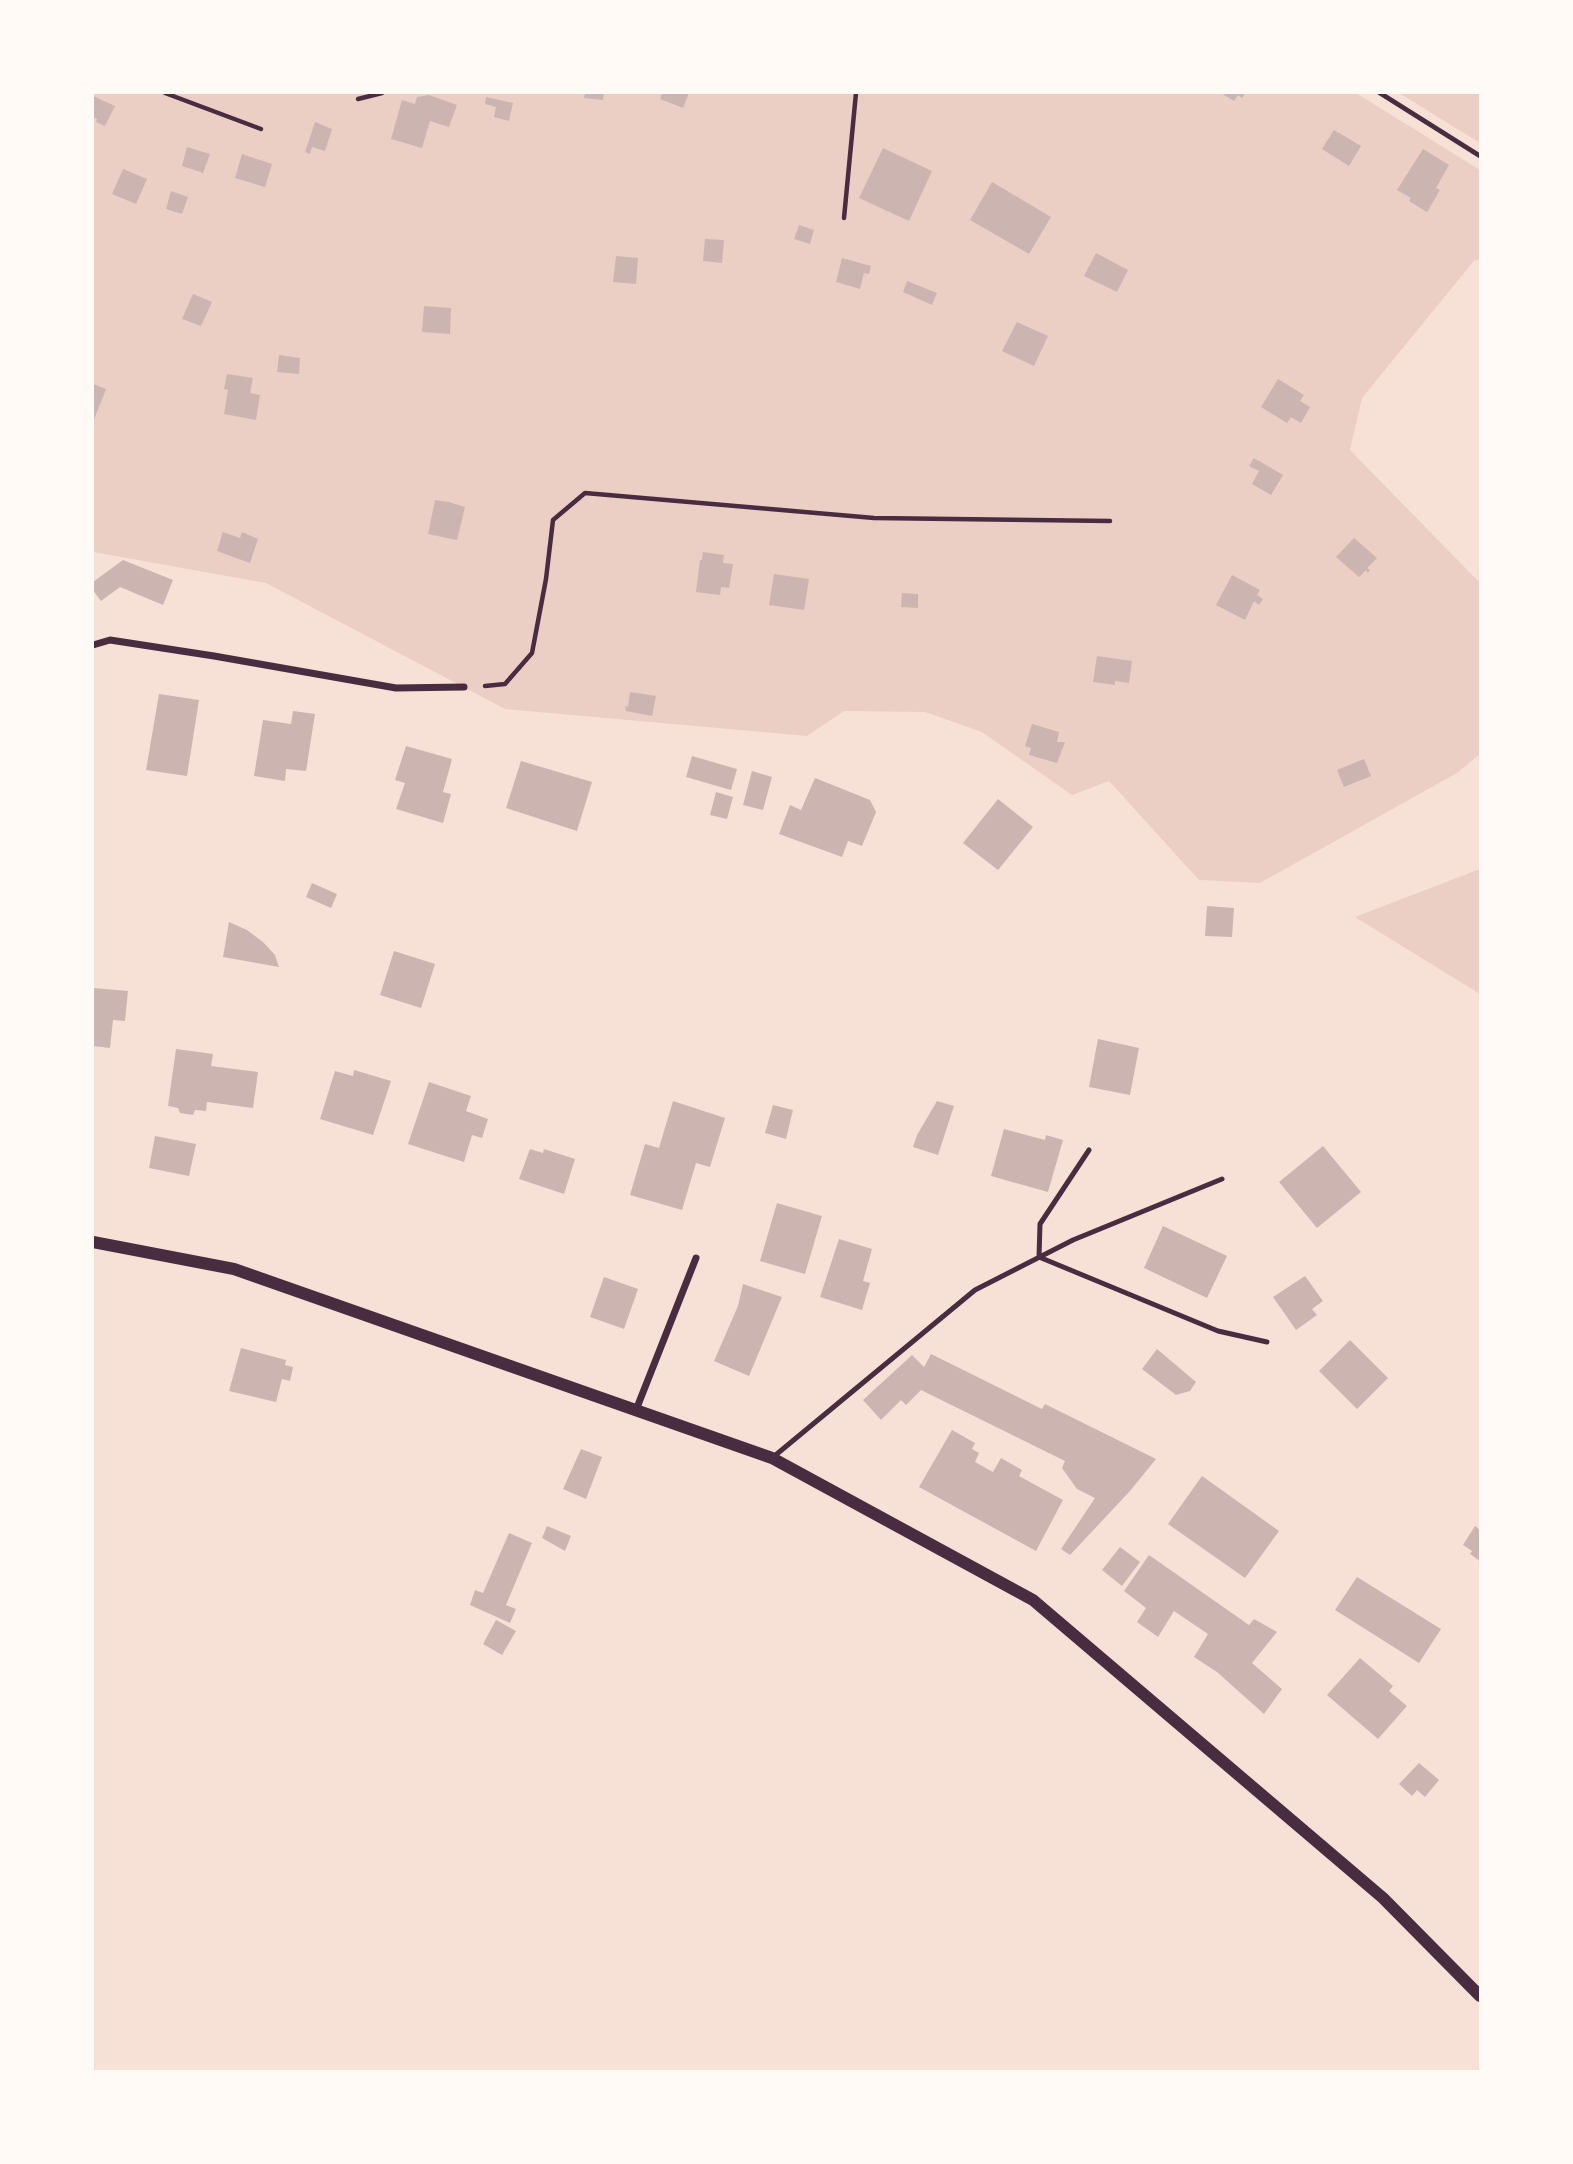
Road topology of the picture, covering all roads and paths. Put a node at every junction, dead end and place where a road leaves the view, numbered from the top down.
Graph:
1 (165, 93) edge
2 (382, 93) edge
3 (856, 93) edge
4 (1380, 93) edge
5 (358, 99) dead end
6 (261, 129) dead end
7 (1480, 156) edge
8 (844, 218) dead end
9 (1110, 520) dead end
10 (93, 645) edge
11 (464, 687) joint
12 (1089, 1150) dead end
13 (1222, 1179) dead end
14 (93, 1242) edge
15 (1040, 1257) junction
16 (696, 1258) dead end
17 (1267, 1342) dead end
18 (636, 1410) junction
19 (772, 1458) junction
20 (1480, 1996) edge

1 - 6 path
2 - 5 path
3 - 8 path
4 - 7 lane
9 - 11 path
10 - 11 street
12 - 15 lane
13 - 15 lane
14 - 18 street
15 - 17 lane
15 - 19 lane
16 - 18 street
18 - 19 street
19 - 20 street

